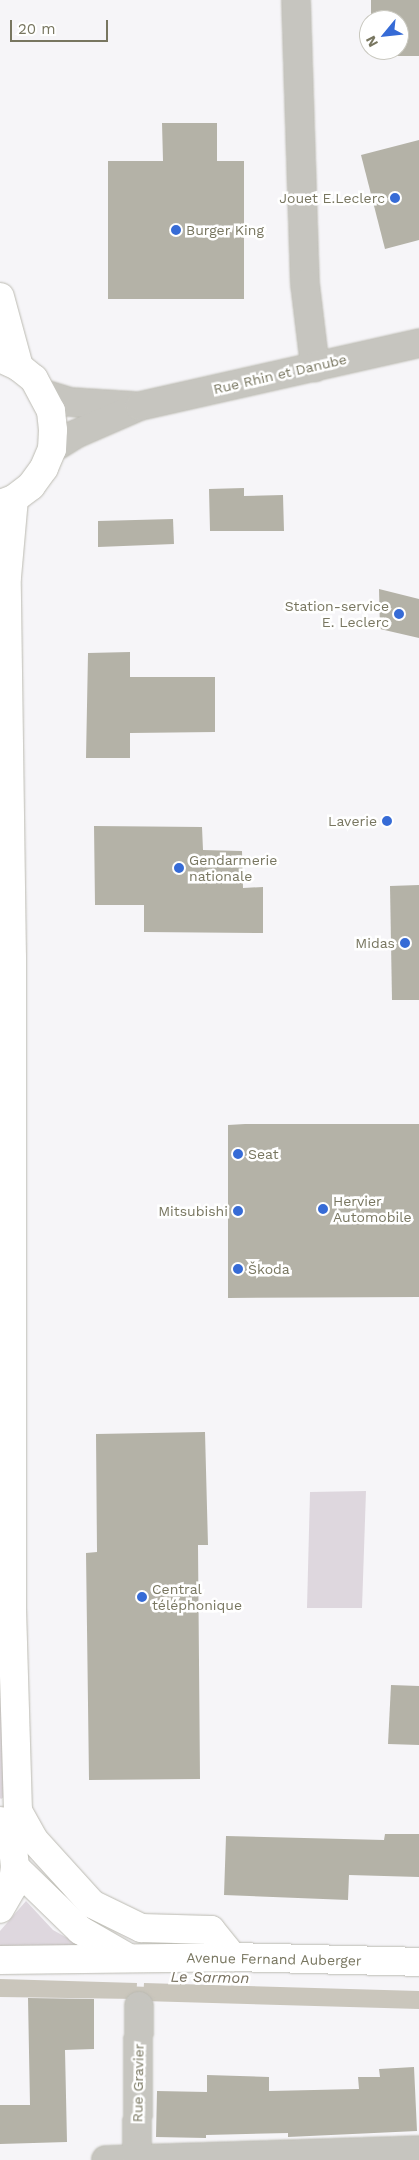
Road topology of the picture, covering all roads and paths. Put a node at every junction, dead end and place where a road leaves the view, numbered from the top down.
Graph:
1 (296, 0) edge
2 (0, 298) edge
3 (419, 343) edge
4 (10, 362) edge
5 (314, 367) junction
6 (44, 394) junction
7 (140, 406) junction
8 (52, 449) junction
9 (7, 502) edge
10 (8, 1820) edge
11 (15, 1867) junction
12 (0, 1909) edge
13 (233, 1957) junction
14 (128, 1958) junction
15 (0, 1960) edge
16 (419, 1962) edge
17 (139, 2006) dead end
18 (419, 2150) edge
19 (106, 2160) edge
20 (137, 2160) edge

1 - 5 street
2 - 4 main road
3 - 5 street, Rue Rhin et Danube
4 - 6 main road
5 - 7 street, Rue Rhin et Danube
6 - 7 street, Rue Rhin et Danube
6 - 8 main road
7 - 8 street, Rue Rhin et Danube
8 - 9 main road
9 - 10 main road
10 - 11 main road
10 - 13 main road
11 - 12 main road
11 - 14 main road
13 - 14 main road, Avenue Fernand Auberger
13 - 16 main road, Avenue Fernand Auberger
14 - 15 main road, Avenue Fernand Auberger
17 - 20 street, Rue Gravier
18 - 20 street
19 - 20 street

